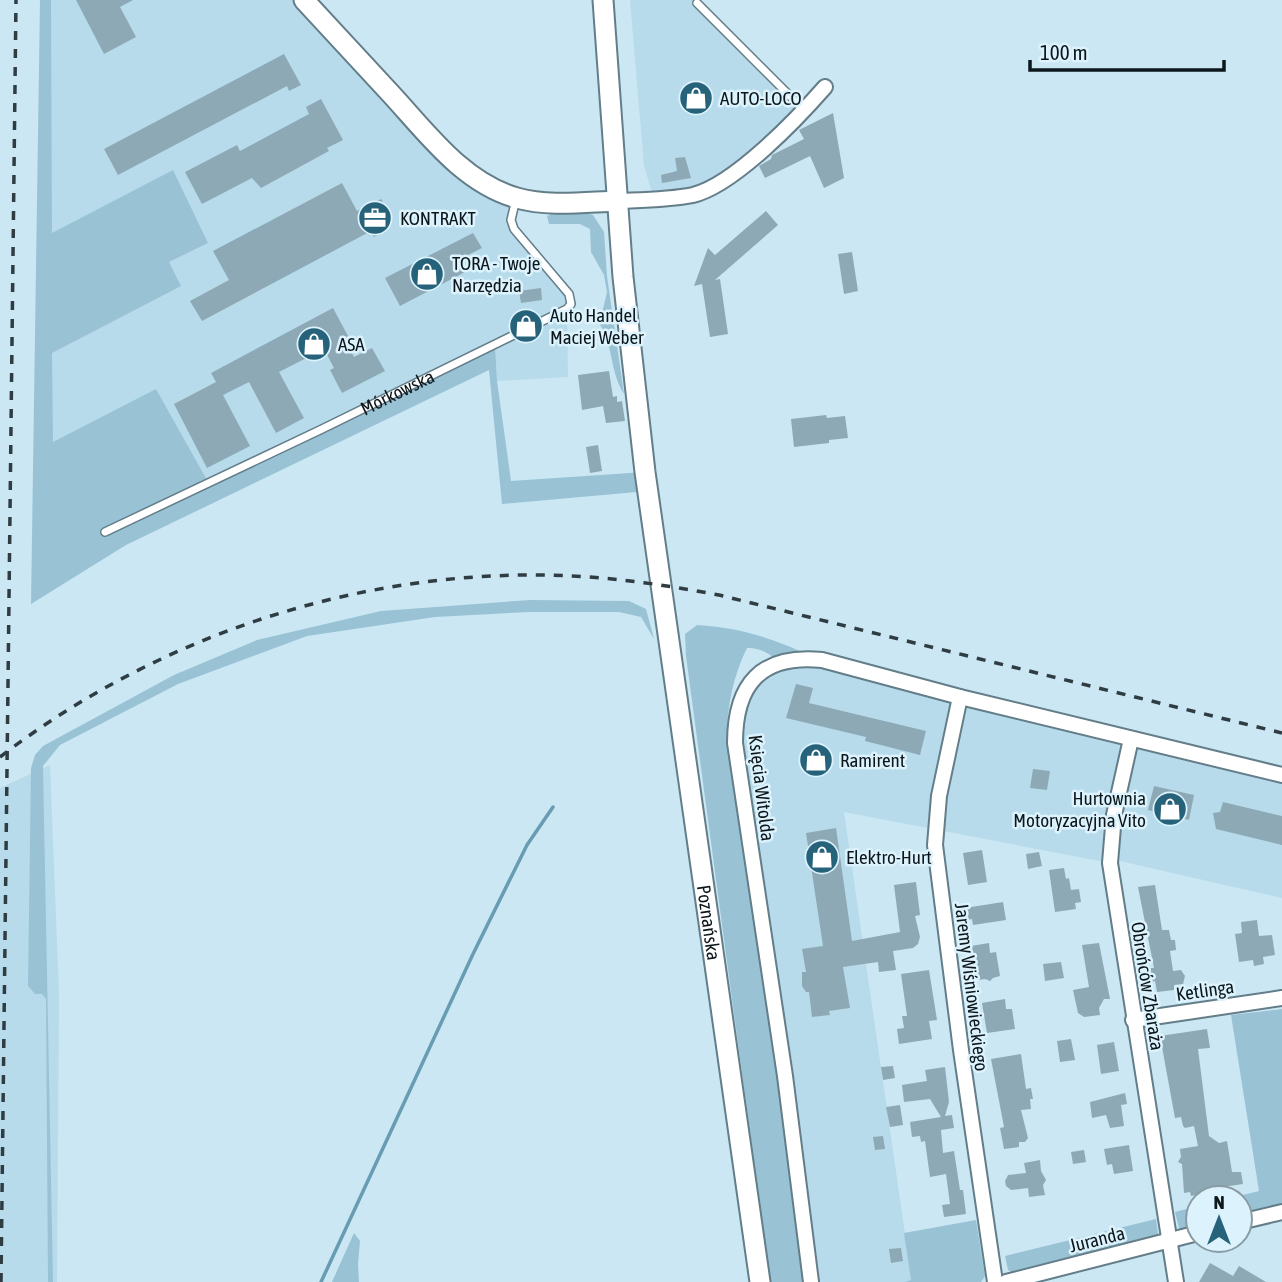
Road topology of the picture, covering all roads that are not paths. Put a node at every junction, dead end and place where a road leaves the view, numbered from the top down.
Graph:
1 (304, 0) edge
2 (603, 0) edge
3 (697, 3) dead end
4 (825, 87) dead end
5 (804, 110) junction
6 (517, 198) junction
7 (618, 201) junction
8 (105, 532) dead end
9 (960, 697) junction
10 (1131, 739) junction
11 (1282, 775) edge
12 (1282, 998) edge
13 (1133, 1020) junction
14 (1282, 1212) edge
15 (1254, 1219) edge
16 (1184, 1236) edge
17 (1170, 1240) junction
18 (760, 1282) edge
19 (811, 1282) edge
20 (995, 1282) edge
21 (1006, 1282) edge
22 (1176, 1282) edge

1 - 6 main road
2 - 7 main road, Poznańska
3 - 5 lane
4 - 5 street
5 - 7 street
6 - 7 main road
6 - 8 lane, Mórkowska
7 - 18 main road, Poznańska
9 - 10 street, Księcia Witolda
9 - 19 street, Księcia Witolda
9 - 20 street, Jaremy Wiśniowieckiego
10 - 11 street, Księcia Witolda
10 - 13 street, Obrońców Zbaraża
12 - 13 street, Ketlinga
13 - 17 street, Obrońców Zbaraża
14 - 15 street
16 - 17 street, Juranda
17 - 21 street, Juranda
17 - 22 street, Obrońców Zbaraża

